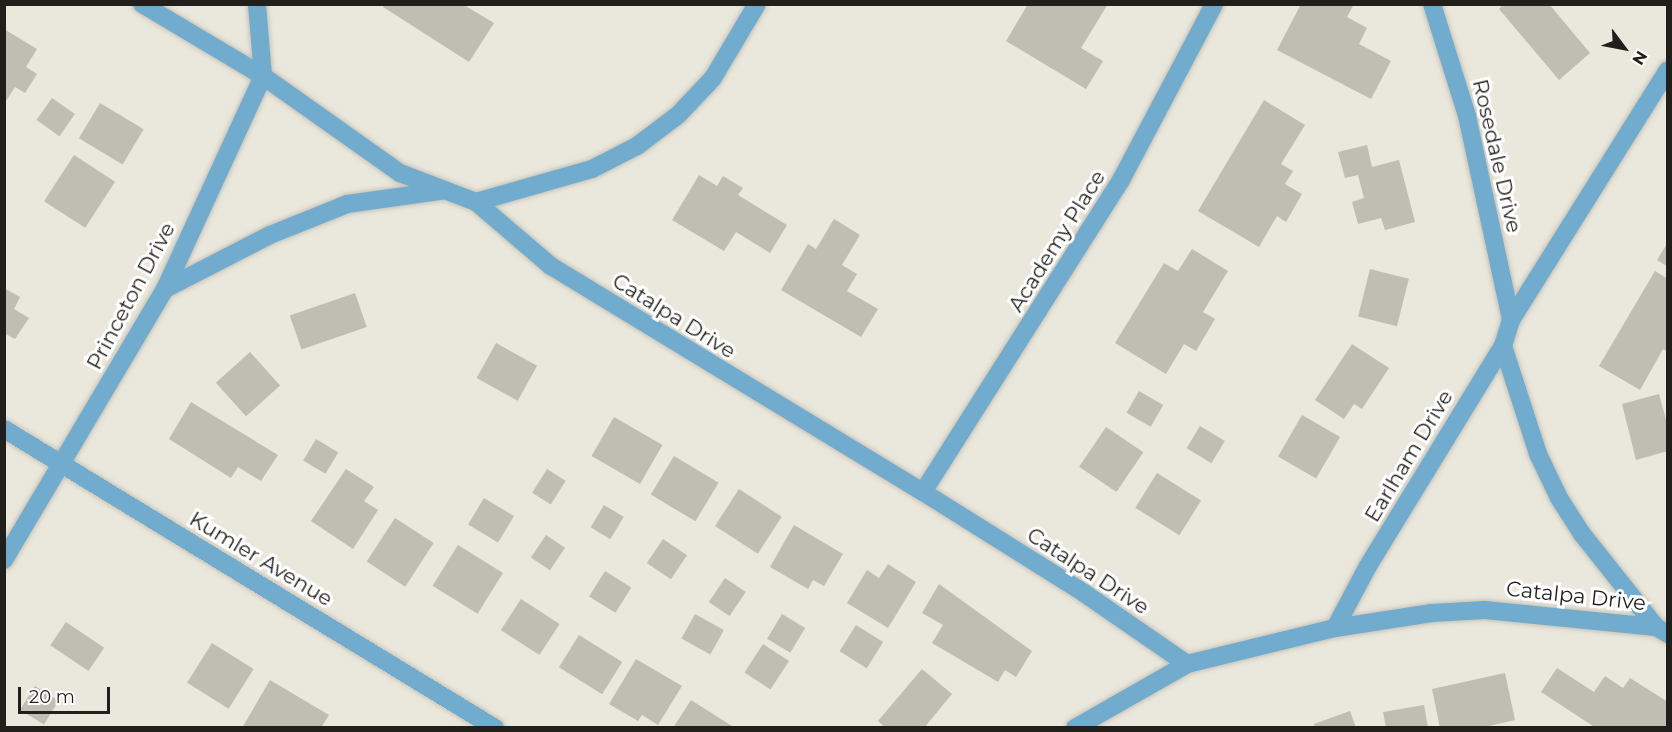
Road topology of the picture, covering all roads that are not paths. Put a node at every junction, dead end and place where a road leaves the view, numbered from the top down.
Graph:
1 (141, 4) edge
2 (257, 4) edge
3 (757, 4) edge
4 (1214, 4) edge
5 (1432, 4) edge
6 (1668, 70) edge
7 (263, 76) junction
8 (443, 191) junction
9 (476, 202) junction
10 (165, 289) junction
11 (1510, 320) junction
12 (1503, 346) junction
13 (4, 429) edge
14 (62, 464) junction
15 (923, 492) junction
16 (4, 560) edge
17 (1335, 628) junction
18 (1662, 631) edge
19 (1187, 664) junction
20 (495, 728) edge
21 (1075, 728) edge

1 - 7 street, Catalpa Drive
2 - 7 street, Princeton Drive
3 - 9 street
4 - 15 street, Academy Place
5 - 11 street, Rosedale Drive
6 - 11 street, Earlham Drive
7 - 8 street, Catalpa Drive
7 - 10 street, Princeton Drive
8 - 9 street, Catalpa Drive
8 - 10 street
9 - 15 street, Catalpa Drive
10 - 14 street, Princeton Drive
11 - 12 street, Earlham Drive
12 - 17 street, Earlham Drive
12 - 18 street
13 - 14 street, Kumler Avenue
14 - 16 street, Princeton Drive
14 - 20 street, Kumler Avenue
15 - 19 street, Catalpa Drive
17 - 18 street, Catalpa Drive
17 - 19 street
19 - 21 street

